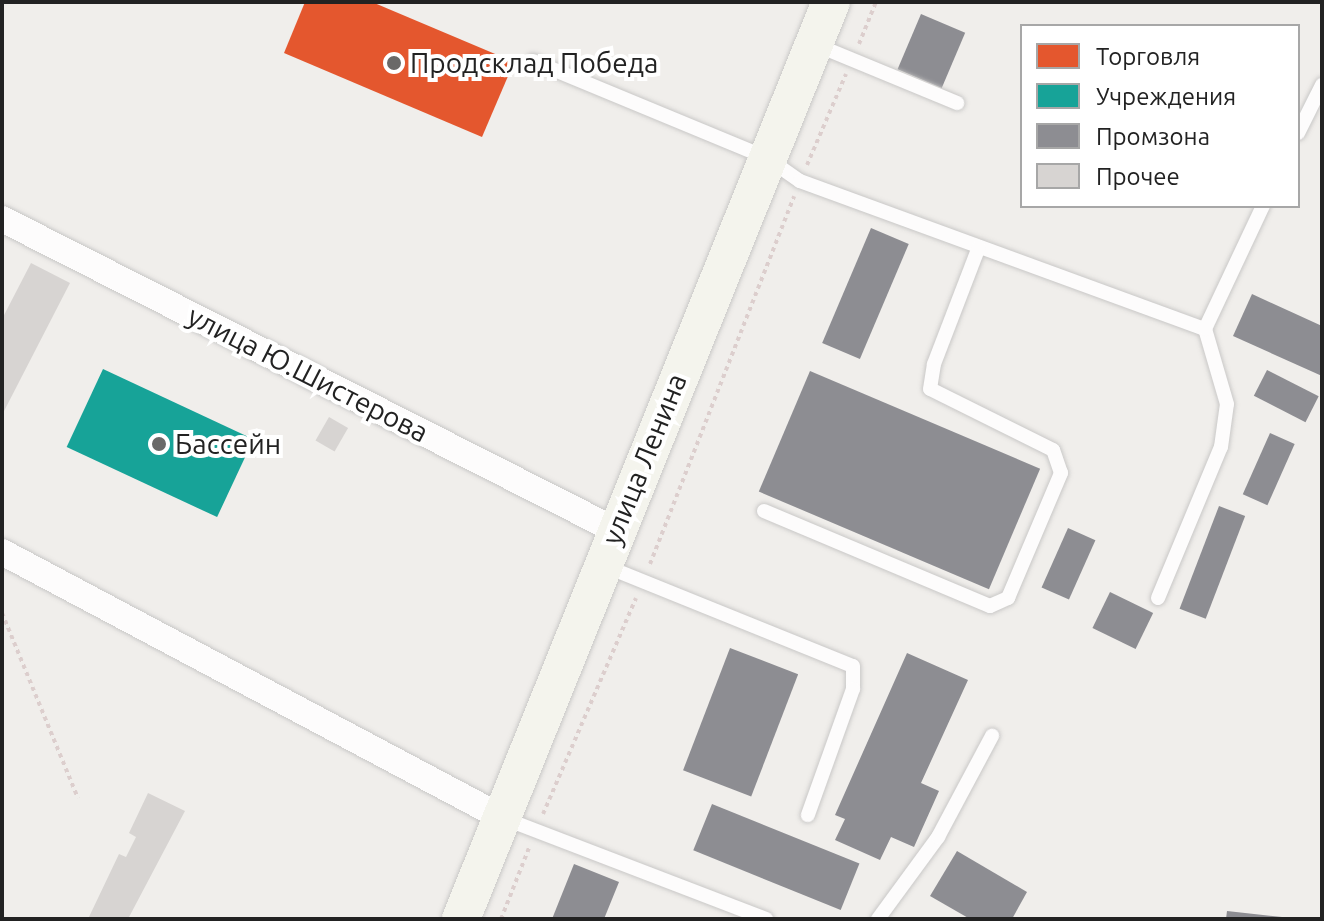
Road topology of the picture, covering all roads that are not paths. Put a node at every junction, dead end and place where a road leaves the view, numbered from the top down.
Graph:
1 (831, 2) edge
2 (814, 44) junction
3 (533, 61) dead end
4 (1322, 85) edge
5 (957, 103) dead end
6 (1300, 129) edge
7 (767, 158) junction
8 (1262, 208) edge
9 (2, 219) edge
10 (979, 247) junction
11 (1205, 329) junction
12 (764, 511) dead end
13 (608, 547) junction
14 (2, 552) edge
15 (1158, 598) dead end
16 (992, 736) dead end
17 (808, 815) dead end
18 (519, 825) junction
19 (461, 919) edge
20 (766, 919) edge
21 (878, 919) edge

1 - 2 main road, улица Ленина
2 - 5 lane
2 - 7 main road, улица Ленина
3 - 7 lane
4 - 6 lane
7 - 10 lane
7 - 13 main road, улица Ленина
8 - 11 lane
9 - 13 street, улица Ю.Шистерова
10 - 11 lane
10 - 12 lane
11 - 15 lane
13 - 17 lane
13 - 18 main road, улица Ленина
14 - 18 street
16 - 21 lane
18 - 19 main road, улица Ленина
18 - 20 lane

